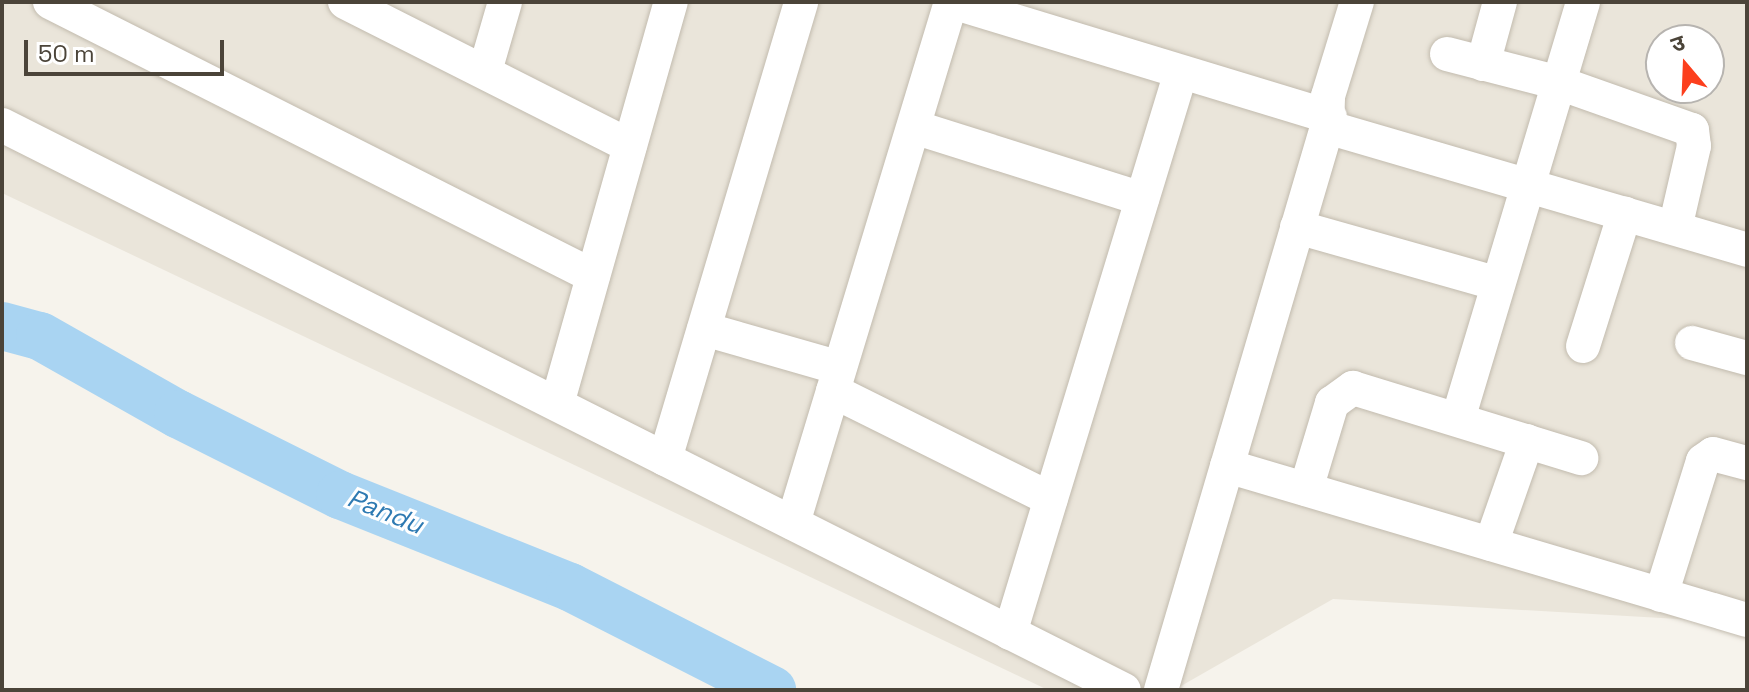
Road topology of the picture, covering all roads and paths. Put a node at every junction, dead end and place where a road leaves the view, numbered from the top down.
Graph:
1 (50, 2) edge
2 (345, 2) edge
3 (505, 2) edge
4 (671, 2) edge
5 (801, 2) edge
6 (952, 2) edge
7 (1357, 2) edge
8 (1376, 2) edge
9 (1500, 2) edge
10 (1583, 2) edge
11 (1447, 54) dead end
12 (1483, 64) junction
13 (485, 71) junction
14 (1181, 72) junction
15 (1559, 83) junction
16 (1328, 122) junction
17 (2, 125) edge
18 (914, 127) junction
19 (630, 146) junction
20 (1529, 185) junction
21 (1142, 199) junction
22 (1625, 213) junction
23 (1297, 227) junction
24 (1675, 228) junction
25 (1747, 250) edge
26 (593, 276) junction
27 (1498, 284) junction
28 (704, 329) junction
29 (1692, 343) dead end
30 (1583, 346) dead end
31 (1747, 358) edge
32 (837, 380) junction
33 (557, 404) junction
34 (1458, 419) junction
35 (1527, 441) junction
36 (1581, 458) dead end
37 (665, 459) junction
38 (1747, 463) edge
39 (1227, 466) junction
40 (1306, 489) junction
41 (1051, 499) junction
42 (793, 523) junction
43 (1491, 544) junction
44 (1661, 595) junction
45 (1747, 620) edge
46 (1010, 633) junction
47 (1124, 690) edge
48 (1161, 690) edge

1 - 26 street
2 - 13 street
3 - 13 street
4 - 19 street
5 - 28 street
6 - 14 street
6 - 18 street
7 - 16 street
8 - 16 street
9 - 12 street
10 - 15 street
11 - 12 street
12 - 15 street
13 - 19 street
14 - 16 street
14 - 21 street
15 - 20 street
15 - 24 street
16 - 20 street
16 - 23 street
17 - 33 street
18 - 21 street
18 - 32 street
19 - 26 street
20 - 22 street
20 - 27 street
21 - 41 street
22 - 24 street
22 - 30 street
23 - 27 street
23 - 39 street
24 - 25 street
26 - 33 street
27 - 34 street
28 - 32 street
28 - 37 street
29 - 31 street
32 - 41 street
32 - 42 street
33 - 37 street
34 - 35 street
34 - 40 street
35 - 36 street
35 - 43 street
37 - 42 street
38 - 44 street
39 - 40 street
39 - 48 street
40 - 43 street
41 - 46 street
42 - 46 street
43 - 44 street
44 - 45 street
46 - 47 street

